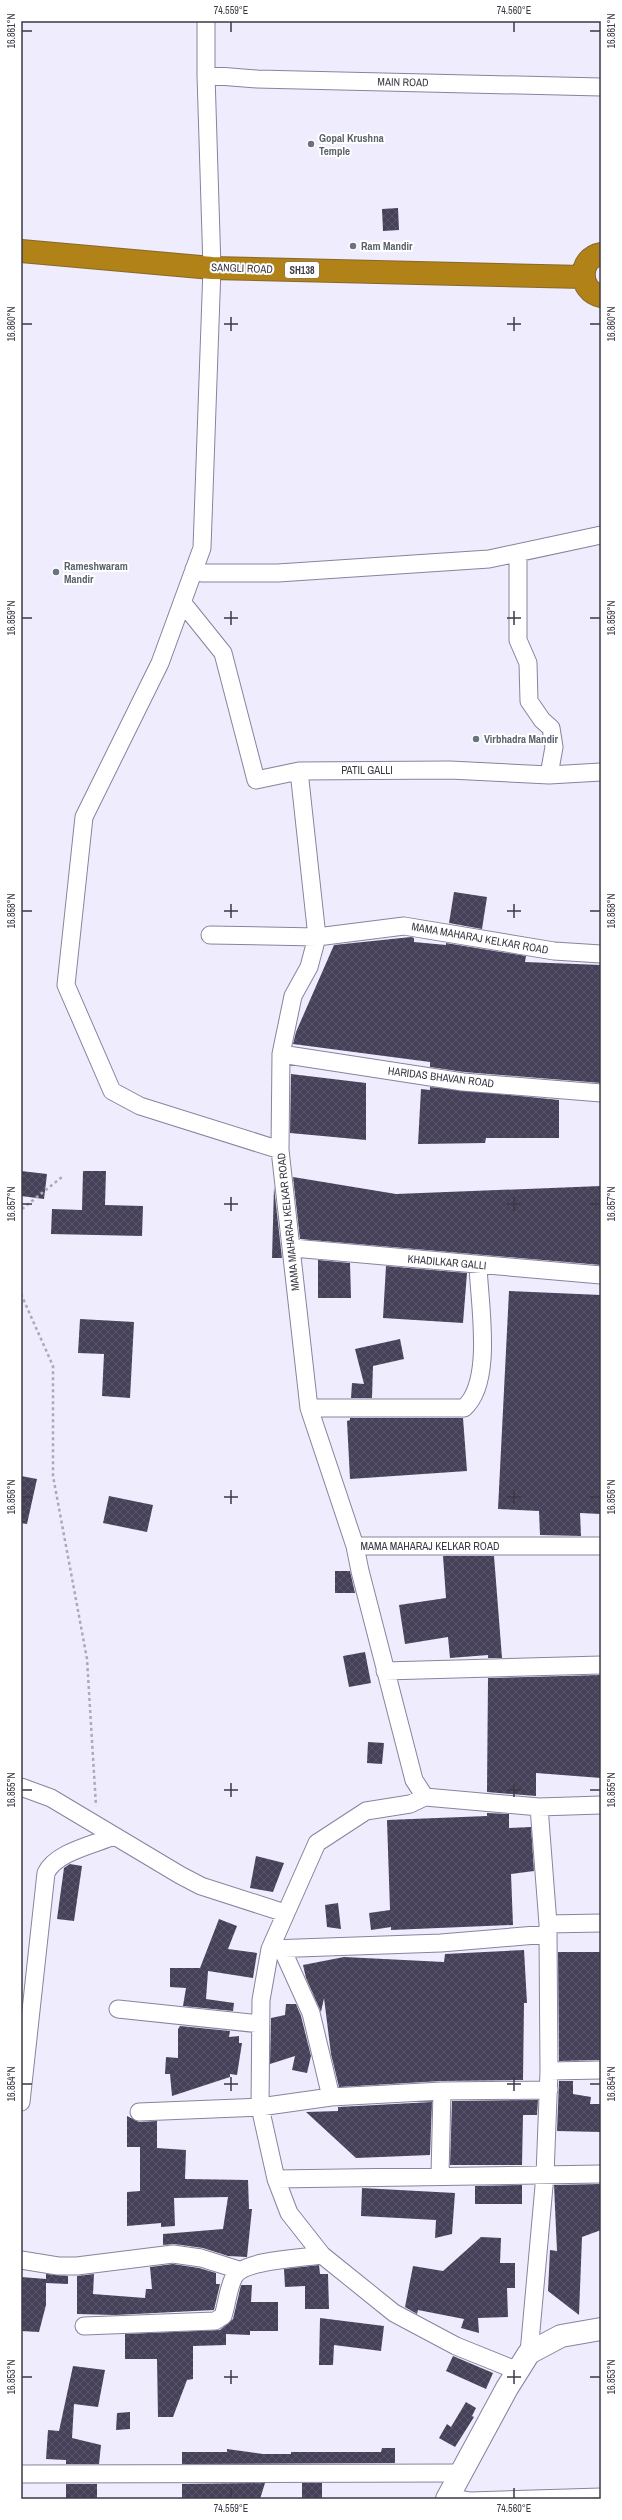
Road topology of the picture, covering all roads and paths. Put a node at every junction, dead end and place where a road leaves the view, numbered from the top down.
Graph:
1 (206, 21) edge
2 (206, 75) junction
3 (601, 86) edge
4 (21, 251) edge
5 (601, 254) edge
6 (212, 268) junction
7 (583, 277) junction
8 (601, 296) edge
9 (601, 535) edge
10 (518, 553) junction
11 (194, 569) junction
12 (182, 602) junction
13 (299, 771) junction
14 (601, 772) edge
15 (549, 775) junction
16 (210, 936) dead end
17 (317, 937) junction
18 (601, 954) edge
19 (281, 1054) junction
20 (601, 1092) edge
21 (280, 1150) junction
22 (62, 1177) dead end
23 (21, 1215) edge
24 (293, 1248) junction
25 (478, 1265) junction
26 (601, 1274) edge
27 (21, 1294) edge
28 (309, 1408) junction
29 (355, 1546) junction
30 (601, 1546) edge
31 (601, 1665) edge
32 (385, 1670) junction
33 (21, 1788) edge
34 (425, 1797) junction
35 (601, 1805) edge
36 (539, 1807) junction
37 (97, 1812) dead end
38 (114, 1836) junction
39 (285, 1913) junction
40 (601, 1923) edge
41 (548, 1929) junction
42 (276, 1949) junction
43 (118, 2009) dead end
44 (260, 2024) junction
45 (601, 2070) edge
46 (549, 2071) junction
47 (549, 2090) junction
48 (442, 2091) junction
49 (331, 2097) junction
50 (21, 2102) edge
51 (260, 2107) junction
52 (139, 2112) dead end
53 (601, 2174) edge
54 (440, 2175) junction
55 (545, 2175) junction
56 (276, 2179) junction
57 (322, 2255) junction
58 (21, 2260) edge
59 (239, 2270) junction
60 (84, 2326) dead end
61 (601, 2329) edge
62 (529, 2353) junction
63 (518, 2371) junction
64 (461, 2473) junction
65 (21, 2474) edge
66 (601, 2493) edge
67 (449, 2496) edge

1 - 2 street
2 - 3 street, MAIN ROAD
2 - 6 street
4 - 6 highway, SANGLI ROAD / SH138
5 - 7 highway
6 - 7 highway, SANGLI ROAD / SH138
6 - 11 street
7 - 8 highway
9 - 10 street
10 - 11 street
10 - 15 street
11 - 12 street
12 - 13 street, PATIL GALLI
12 - 21 street
13 - 15 street, PATIL GALLI
13 - 17 street
14 - 15 street, PATIL GALLI
16 - 17 street
17 - 18 street, MAMA MAHARAJ KELKAR ROAD
17 - 19 street, MAMA MAHARAJ KELKAR ROAD
19 - 20 street, HARIDAS BHAVAN ROAD
19 - 21 street, MAMA MAHARAJ KELKAR ROAD
21 - 24 street, MAMA MAHARAJ KELKAR ROAD
22 - 23 path
24 - 25 street, KHADILKAR GALLI
24 - 28 street, MAMA MAHARAJ KELKAR ROAD
25 - 26 street, KHADILKAR GALLI
25 - 28 street
27 - 37 path
28 - 29 street, MAMA MAHARAJ KELKAR ROAD
29 - 30 street, MAMA MAHARAJ KELKAR ROAD
29 - 32 street
31 - 32 street
32 - 34 street
33 - 38 street
34 - 36 street
34 - 39 street
35 - 36 street
36 - 41 street
38 - 39 street
38 - 50 street
39 - 42 street
40 - 41 street
41 - 42 street
41 - 46 street
42 - 44 street
42 - 49 street
43 - 44 street
44 - 51 street
45 - 46 street
46 - 47 street
47 - 48 street
47 - 55 street
48 - 49 street
48 - 54 street
49 - 51 street
51 - 52 street
51 - 56 street
53 - 55 street
54 - 55 street
54 - 56 street
55 - 62 street
56 - 57 street
57 - 59 street
57 - 63 street
58 - 59 street
59 - 60 street
61 - 62 street
62 - 63 street
63 - 64 street
64 - 65 street
64 - 67 street
66 - 67 lane

